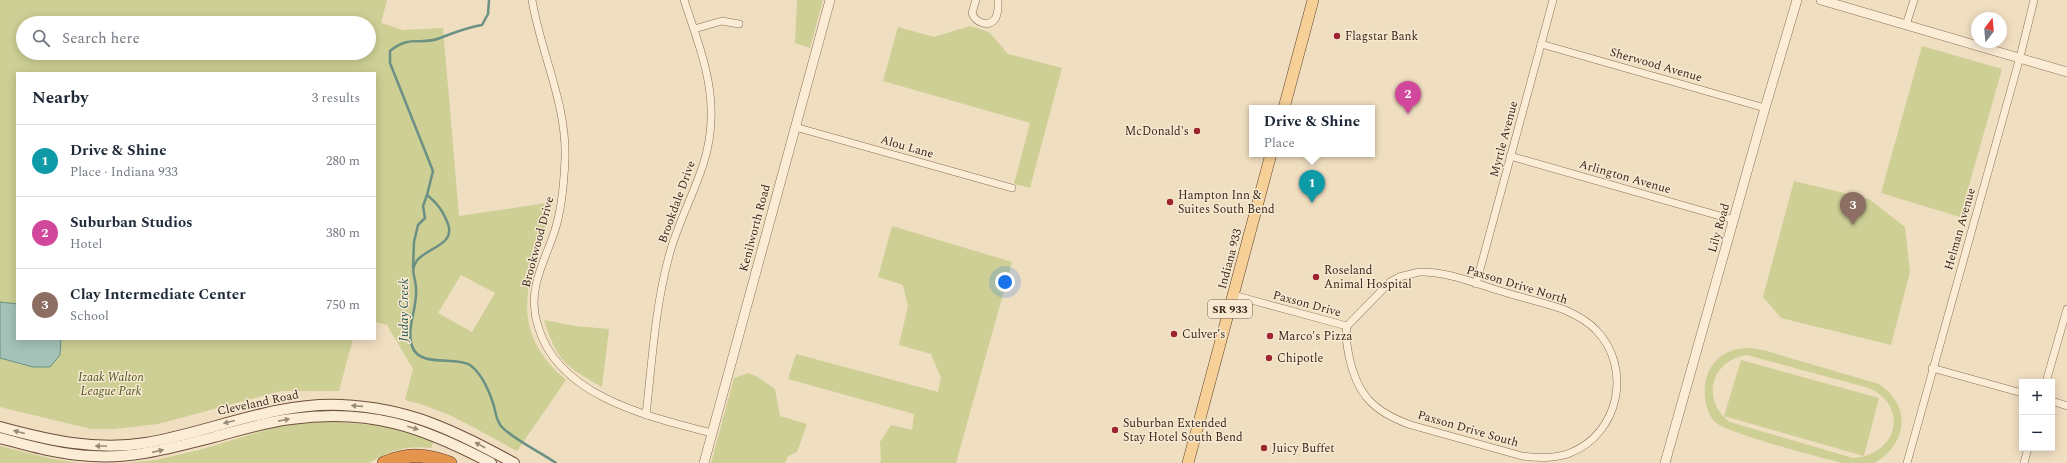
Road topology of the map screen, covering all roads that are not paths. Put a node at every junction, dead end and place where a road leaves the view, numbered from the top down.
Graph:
1 (532, 0) edge
2 (684, 0) edge
3 (830, 0) edge
4 (976, 0) edge
5 (998, 0) edge
6 (1313, 0) edge
7 (1553, 0) edge
8 (1797, 0) edge
9 (1821, 0) edge
10 (1914, 0) edge
11 (2034, 0) edge
12 (739, 24) dead end
13 (1906, 25) junction
14 (694, 29) junction
15 (1541, 44) junction
16 (2020, 57) junction
17 (2067, 72) edge
18 (1285, 105) edge
19 (1765, 108) junction
20 (795, 127) junction
21 (1510, 156) junction
22 (1270, 157) edge
23 (1012, 188) dead end
24 (1734, 220) junction
25 (1427, 272) joint
26 (1476, 284) junction
27 (1233, 295) junction
28 (2067, 309) edge
29 (1346, 326) junction
30 (1932, 368) junction
31 (2047, 379) edge
32 (2019, 392) edge
33 (1617, 396) joint
34 (2055, 402) edge
35 (2067, 406) edge
36 (646, 415) junction
37 (0, 427) edge
38 (712, 433) junction
39 (0, 438) edge
40 (2027, 451) edge
41 (384, 463) edge
42 (450, 463) edge
43 (491, 463) edge
44 (514, 463) edge
45 (704, 463) edge
46 (1188, 463) edge
47 (1665, 463) edge
48 (1907, 463) edge
49 (2024, 463) edge

1 - 36 street, Brookwood Drive
2 - 14 street, Brookdale Drive
3 - 20 street, Kenilworth Road
4 - 5 street
6 - 18 main road
7 - 15 street, Myrtle Avenue
8 - 19 street, Lily Road
9 - 13 street
10 - 13 street
11 - 16 street, Helman Avenue
12 - 14 street
13 - 16 street
14 - 36 street, Brookdale Drive
15 - 19 street, Sherwood Avenue
15 - 21 street, Myrtle Avenue
16 - 17 street
16 - 30 street, Helman Avenue
19 - 24 street, Lily Road
20 - 23 street, Alou Lane
20 - 38 street, Kenilworth Road
21 - 24 street, Arlington Avenue
21 - 26 street, Myrtle Avenue
22 - 27 main road, Indiana 933 / SR 933
24 - 47 street, Lily Road
25 - 26 street, Paxson Drive North
25 - 29 street, Paxson Drive
26 - 33 street, Paxson Drive North
27 - 29 street, Paxson Drive
27 - 46 main road, Indiana 933 / SR 933
28 - 31 street
29 - 33 street, Paxson Drive South
30 - 32 street
30 - 48 street, Helman Avenue
34 - 35 street
36 - 38 street, Brookwood Drive
44 -> 37 main road, Cleveland Road
38 - 45 street, Kenilworth Road
39 -> 43 main road, Cleveland Road
40 - 49 street
41 - 42 highway

